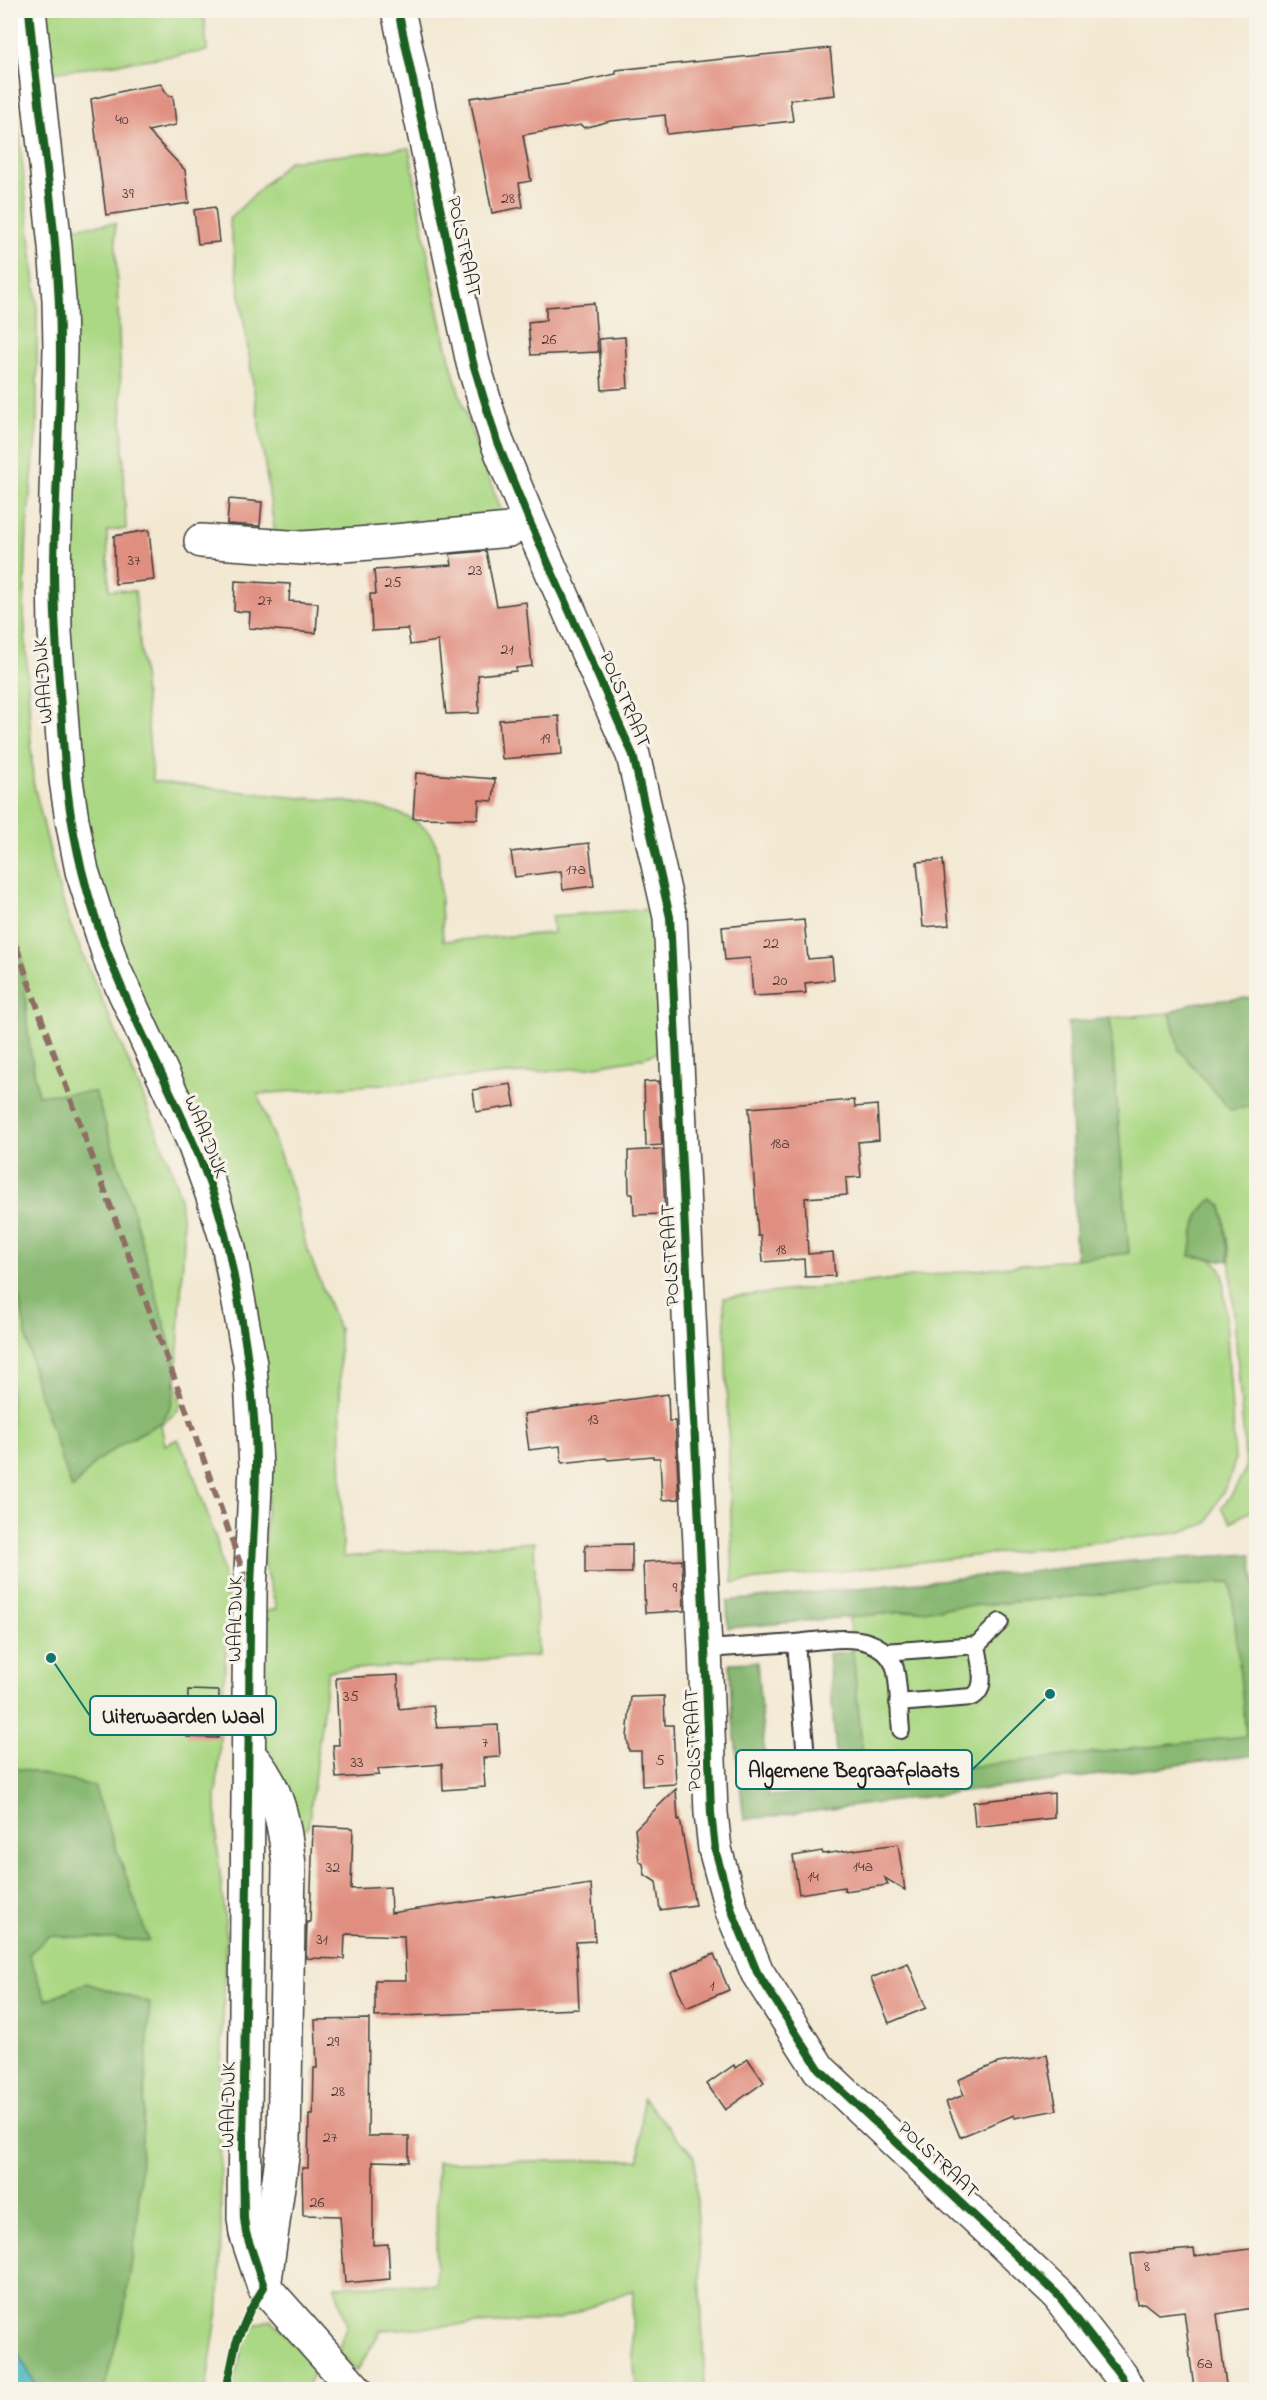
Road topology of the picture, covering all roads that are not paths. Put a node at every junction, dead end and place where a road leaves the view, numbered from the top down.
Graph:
1 (29, 10) edge
2 (398, 10) edge
3 (529, 520) junction
4 (201, 541) dead end
5 (999, 1622) dead end
6 (796, 1643) junction
7 (977, 1645) junction
8 (705, 1649) junction
9 (885, 1652) junction
10 (898, 1703) junction
11 (901, 1730) dead end
12 (806, 1757) dead end
13 (356, 2390) edge
14 (1128, 2390) edge

1 - 13 street, WAALDIJK
2 - 3 street, POLSTRAAT
3 - 4 street
3 - 8 street, POLSTRAAT
5 - 7 lane
6 - 8 lane
6 - 9 lane
6 - 12 lane
7 - 9 lane
7 - 10 lane
8 - 14 street, POLSTRAAT
9 - 10 lane
10 - 11 lane

